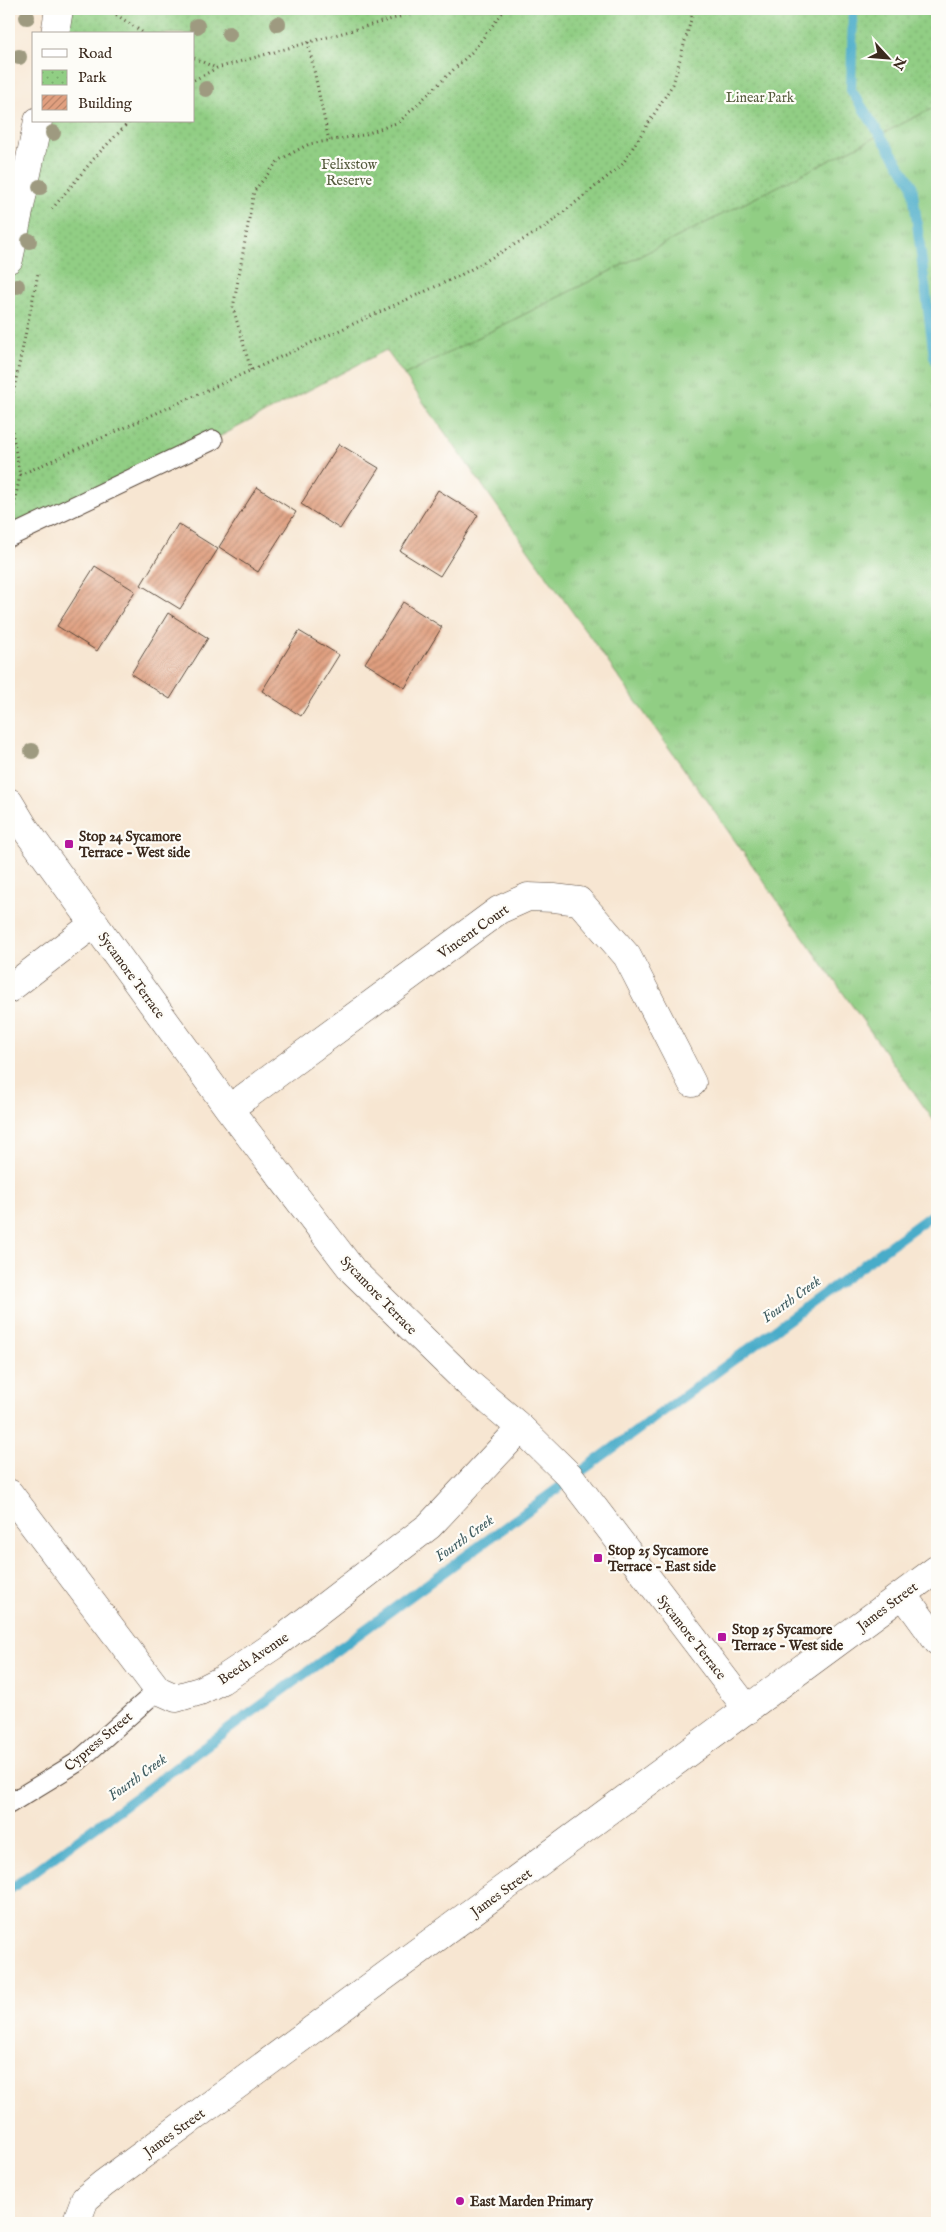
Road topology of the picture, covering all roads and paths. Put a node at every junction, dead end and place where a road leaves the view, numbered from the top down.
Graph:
1 (60, 9) edge
2 (108, 9) edge
3 (428, 9) edge
4 (505, 9) edge
5 (694, 9) edge
6 (55, 32) edge
7 (142, 32) edge
8 (308, 42) junction
9 (195, 58) edge
10 (217, 68) junction
11 (195, 79) edge
12 (38, 122) edge
13 (129, 122) edge
14 (330, 141) junction
15 (54, 200) dead end
16 (9, 259) edge
17 (39, 267) dead end
18 (251, 370) junction
19 (213, 440) dead end
20 (20, 475) junction
21 (14, 509) dead end
22 (9, 538) edge
23 (9, 802) edge
24 (95, 923) junction
25 (9, 990) edge
26 (692, 1083) dead end
27 (229, 1109) junction
28 (521, 1428) junction
29 (9, 1493) edge
30 (937, 1570) edge
31 (903, 1594) junction
32 (937, 1641) edge
33 (158, 1690) junction
34 (748, 1710) junction
35 (9, 1804) edge
36 (76, 2223) edge

1 - 6 street
2 - 7 path
3 - 8 path
4 - 14 path
5 - 18 path
8 - 10 path
8 - 14 path
9 - 10 path
10 - 11 path
12 - 16 street
13 - 15 path
14 - 18 path
17 - 20 path
18 - 20 path
19 - 22 lane
20 - 21 path
23 - 24 street, Sycamore Terrace
24 - 25 street
24 - 27 street, Sycamore Terrace
26 - 27 street, Vincent Court
27 - 28 street, Sycamore Terrace
28 - 33 street, Beech Avenue
28 - 34 street, Sycamore Terrace
29 - 33 street
30 - 31 street, James Street
31 - 32 street
31 - 34 street, James Street
33 - 35 lane, Cypress Street
34 - 36 street, James Street

